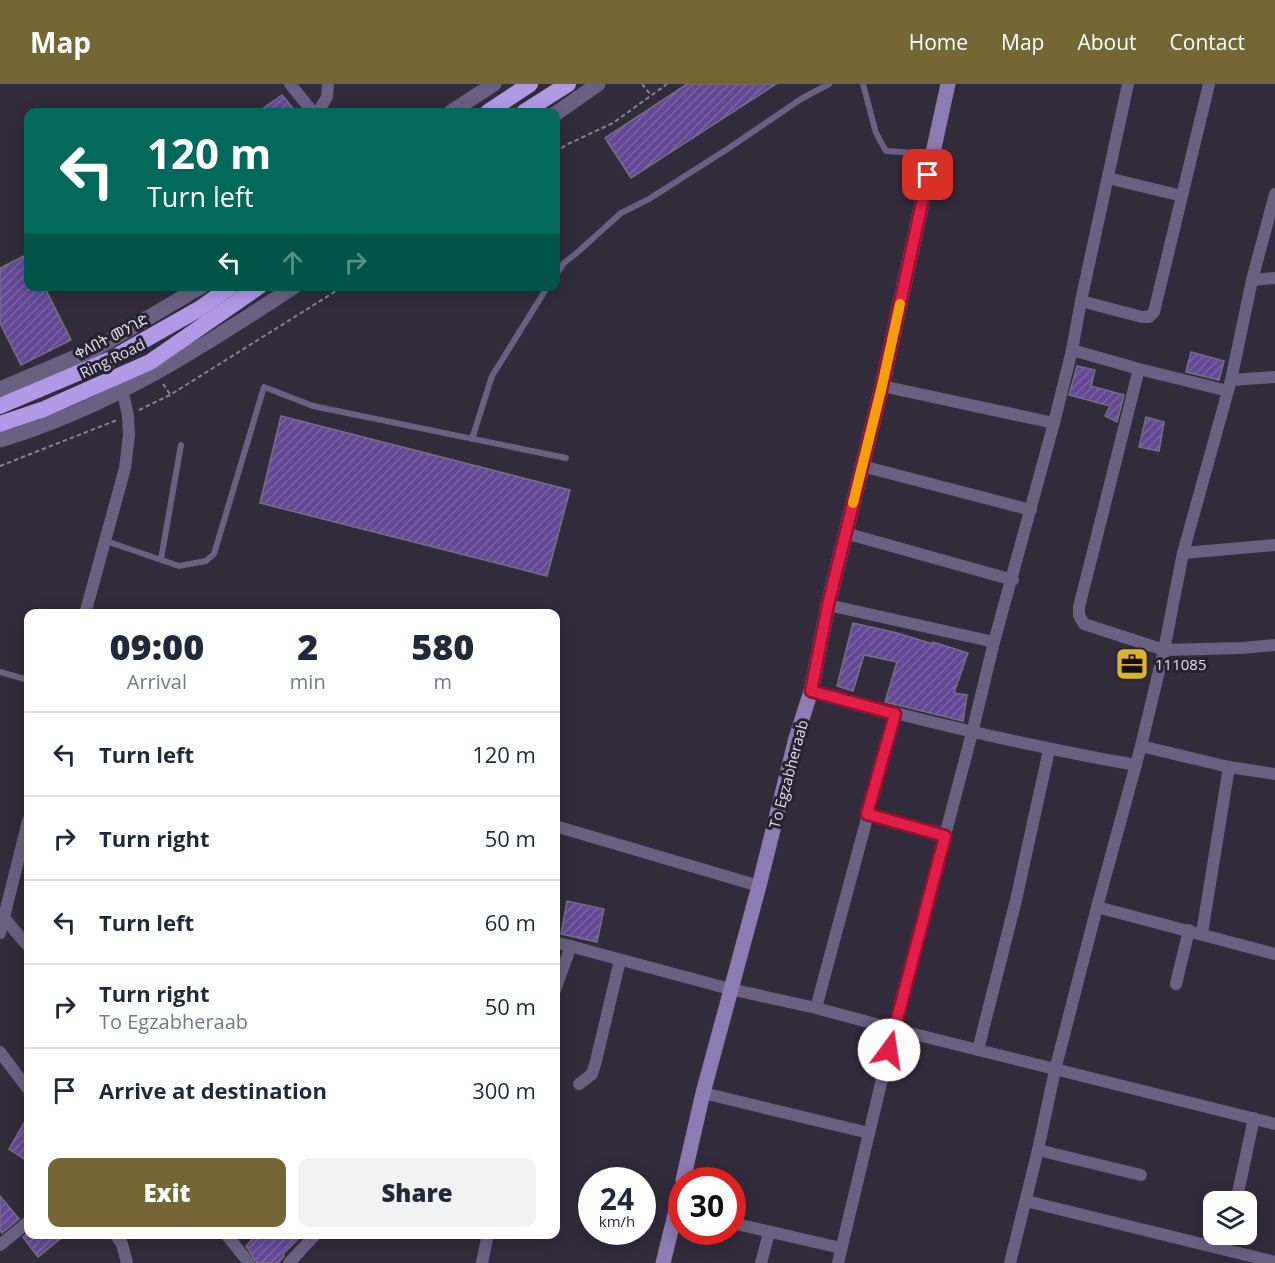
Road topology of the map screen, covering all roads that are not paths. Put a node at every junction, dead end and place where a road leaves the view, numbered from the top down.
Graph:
1 (290, 84) edge
2 (328, 84) edge
3 (494, 84) edge
4 (530, 84) edge
5 (568, 84) edge
6 (598, 84) edge
7 (829, 84) edge
8 (863, 84) edge
9 (948, 84) edge
10 (1128, 84) edge
11 (1209, 84) edge
12 (310, 108) edge
13 (320, 108) edge
14 (457, 108) edge
15 (494, 108) edge
16 (530, 108) edge
17 (560, 111) edge
18 (933, 154) junction
19 (1108, 178) junction
20 (1275, 194) edge
21 (1182, 196) junction
22 (560, 269) edge
23 (1275, 278) edge
24 (1252, 280) junction
25 (194, 291) edge
26 (225, 291) edge
27 (253, 291) edge
28 (287, 291) edge
29 (545, 291) edge
30 (1080, 301) junction
31 (1072, 350) junction
32 (111, 359) junction
33 (1139, 369) junction
34 (1275, 377) edge
35 (121, 384) junction
36 (1229, 385) junction
37 (882, 386) junction
38 (0, 389) edge
39 (0, 406) edge
40 (1054, 423) junction
41 (0, 424) edge
42 (472, 439) junction
43 (0, 440) edge
44 (181, 446) dead end
45 (566, 458) dead end
46 (862, 466) junction
47 (1030, 510) junction
48 (845, 533) junction
49 (105, 541) junction
50 (1275, 545) edge
51 (1183, 553) junction
52 (160, 560) junction
53 (1012, 580) junction
54 (828, 605) junction
55 (86, 609) edge
56 (994, 642) junction
57 (1275, 645) edge
58 (1164, 650) junction
59 (0, 672) edge
60 (24, 679) edge
61 (811, 691) junction
62 (895, 714) junction
63 (972, 733) junction
64 (1141, 746) junction
65 (1049, 750) junction
66 (1136, 765) junction
67 (1229, 767) junction
68 (1275, 774) edge
69 (867, 814) junction
70 (560, 827) edge
71 (945, 836) junction
72 (24, 837) edge
73 (759, 886) junction
74 (1096, 907) junction
75 (4, 918) junction
76 (1195, 932) junction
77 (0, 933) edge
78 (24, 941) edge
79 (560, 943) edge
80 (571, 946) junction
81 (1275, 954) edge
82 (620, 960) junction
83 (560, 976) edge
84 (1176, 984) dead end
85 (730, 989) junction
86 (816, 1008) junction
87 (894, 1029) junction
88 (978, 1050) junction
89 (0, 1053) edge
90 (1055, 1070) junction
91 (24, 1084) edge
92 (579, 1084) dead end
93 (703, 1093) junction
94 (1254, 1118) junction
95 (1275, 1124) edge
96 (869, 1133) junction
97 (1038, 1150) junction
98 (686, 1167) edge
99 (1141, 1175) dead end
100 (1238, 1191) edge
101 (1026, 1201) junction
102 (24, 1225) edge
103 (746, 1227) edge
104 (769, 1233) junction
105 (118, 1239) edge
106 (230, 1239) edge
107 (312, 1239) edge
108 (487, 1239) edge
109 (0, 1245) edge
110 (668, 1245) edge
111 (1227, 1245) edge
112 (842, 1248) junction
113 (1226, 1249) junction
114 (291, 1262) edge
115 (1275, 1262) edge
116 (127, 1263) edge
117 (249, 1263) edge
118 (482, 1263) edge
119 (663, 1263) edge
120 (761, 1263) edge
121 (838, 1263) edge
122 (1010, 1263) edge

1 - 12 street
2 - 13 street
3 - 14 street
4 - 15 highway
5 - 16 highway
6 - 17 street
7 - 22 lane
8 - 18 lane
9 - 18 main road, To Egzabheraab
10 - 19 street
11 - 21 street
18 - 37 main road, To Egzabheraab
19 - 21 street
19 - 30 street
20 - 24 street
21 - 30 street
23 - 24 street
24 - 36 street
25 - 38 street
26 - 32 highway, ቀለበት መንገድ
27 - 35 highway, Ring Road
28 - 35 street
29 - 42 lane
30 - 31 street
31 - 33 street
31 - 40 street
32 - 35 street
32 - 39 highway, ቀለበት መንገድ
33 - 36 street
33 - 58 street
34 - 36 street
35 - 41 highway, Ring Road
35 - 43 street
35 - 49 street
36 - 51 street
37 - 40 street
37 - 46 main road, To Egzabheraab
40 - 47 street
42 - 45 lane
42 - 52 lane
44 - 52 lane
46 - 47 street
46 - 48 main road, To Egzabheraab
47 - 53 street
48 - 53 street
48 - 54 main road, To Egzabheraab
49 - 52 lane
49 - 55 street
50 - 51 street
51 - 58 street
53 - 56 street
54 - 56 street
54 - 61 main road, To Egzabheraab
56 - 63 street
57 - 58 street
58 - 64 street
59 - 60 lane
61 - 62 street
61 - 73 main road, To Egzabheraab
62 - 63 street
62 - 69 street
63 - 65 street
63 - 71 street
64 - 66 street
64 - 67 street
65 - 66 street
65 - 88 street
66 - 74 street
67 - 68 street
67 - 76 street
69 - 71 street
69 - 86 street
70 - 73 street
71 - 87 street
72 - 75 street
73 - 85 main road, To Egzabheraab
74 - 76 street
74 - 90 street
75 - 77 street
75 - 78 street
76 - 81 street
76 - 84 street
79 - 80 street
80 - 82 street
80 - 83 street
82 - 85 street
82 - 92 street
85 - 86 street
85 - 93 main road, To Egzabheraab
86 - 87 street
87 - 88 street
87 - 96 street
88 - 90 street
89 - 91 street
90 - 94 street
90 - 97 street
93 - 96 street
93 - 98 main road, To Egzabheraab
94 - 95 street
94 - 100 street
96 - 112 street
97 - 99 street
97 - 101 street
101 - 113 street
101 - 122 street
102 - 109 street
103 - 104 street
104 - 112 street
104 - 120 street
105 - 116 street
106 - 117 street
107 - 114 street
108 - 118 street
110 - 119 main road
111 - 113 street
112 - 121 street
113 - 115 street

